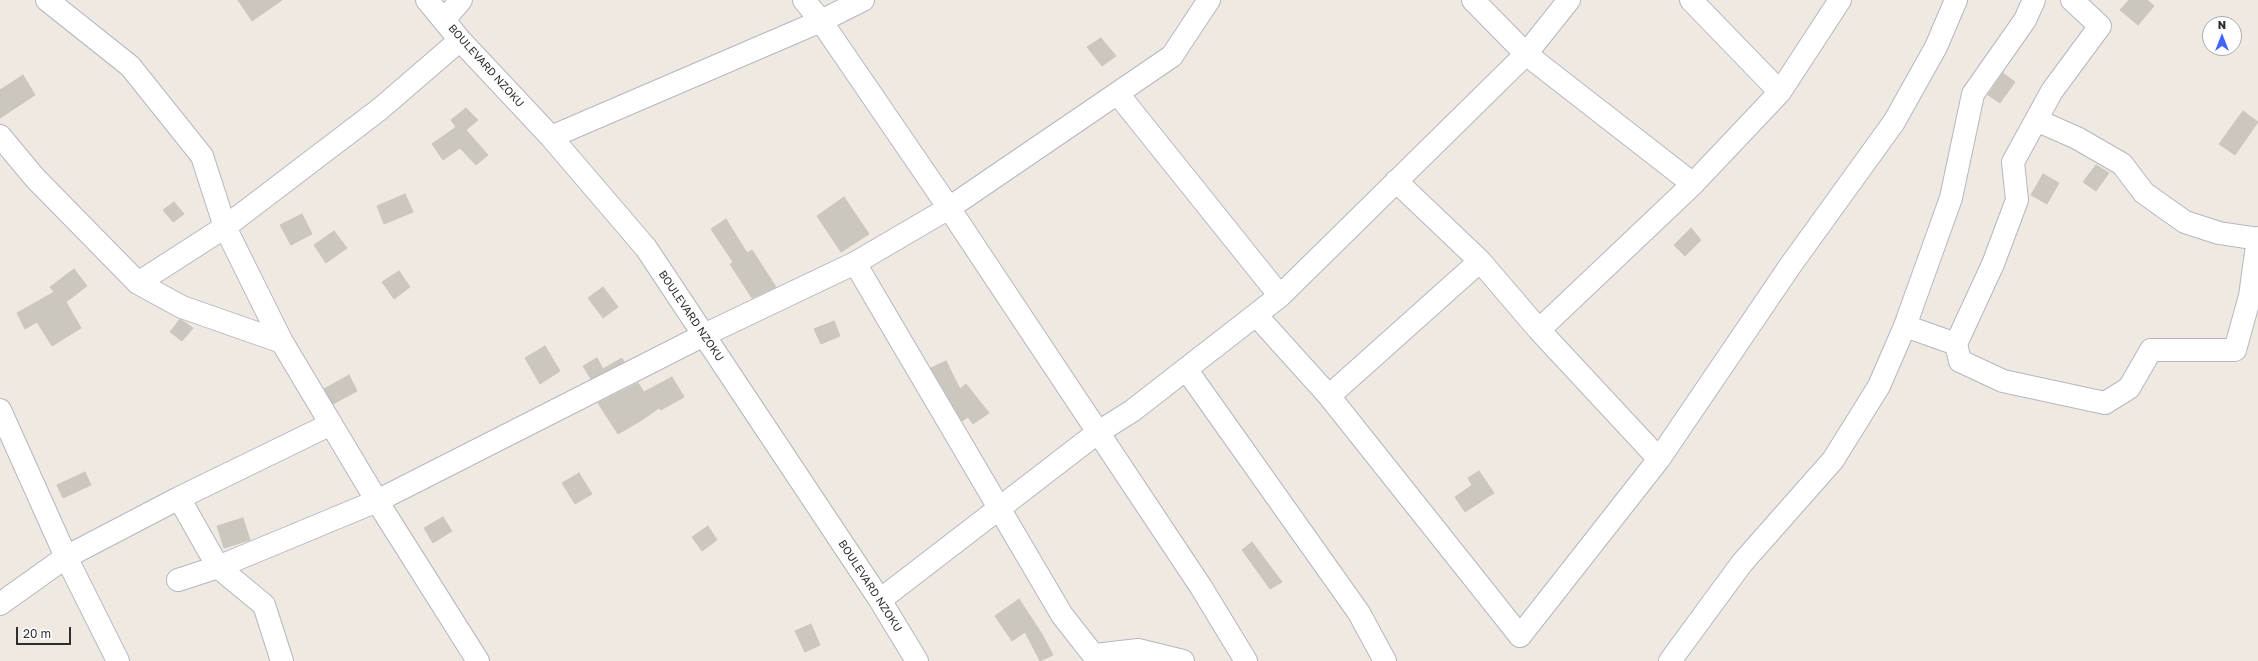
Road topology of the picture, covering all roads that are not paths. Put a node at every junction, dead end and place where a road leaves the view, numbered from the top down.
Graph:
1 (47, 0) edge
2 (427, 0) edge
3 (461, 0) edge
4 (804, 0) edge
5 (863, 0) edge
6 (1209, 0) edge
7 (1473, 0) edge
8 (1569, 0) edge
9 (1691, 0) edge
10 (1956, 0) edge
11 (2034, 0) edge
12 (2072, 0) edge
13 (1835, 3) edge
14 (444, 20) junction
15 (821, 21) junction
16 (460, 40) junction
17 (1526, 54) junction
18 (1780, 92) junction
19 (1118, 94) junction
20 (2036, 120) junction
21 (0, 136) edge
22 (551, 137) junction
23 (1396, 181) junction
24 (1693, 184) junction
25 (950, 208) junction
26 (225, 227) junction
27 (2258, 238) edge
28 (1480, 261) junction
29 (855, 263) junction
30 (138, 283) junction
31 (1280, 296) junction
32 (1256, 315) junction
33 (1905, 326) junction
34 (1539, 330) junction
35 (704, 335) junction
36 (282, 342) junction
37 (1956, 344) junction
38 (1186, 369) junction
39 (1329, 396) junction
40 (0, 410) edge
41 (331, 424) junction
42 (1098, 433) junction
43 (1659, 459) junction
44 (179, 498) junction
45 (377, 501) junction
46 (999, 508) junction
47 (66, 557) junction
48 (218, 567) junction
49 (178, 580) dead end
50 (880, 600) junction
51 (0, 604) edge
52 (1097, 658) edge
53 (118, 661) edge
54 (282, 661) edge
55 (478, 661) edge
56 (917, 661) edge
57 (1183, 661) edge
58 (1246, 661) edge
59 (1385, 661) edge
60 (1670, 661) edge

1 - 26 street
2 - 14 street, BOULEVARD NZOKU
3 - 14 street
4 - 15 street
5 - 15 street
6 - 19 street
7 - 17 street
8 - 17 street
9 - 18 street
10 - 43 street
11 - 33 street
12 - 20 street
13 - 18 street
14 - 16 street, BOULEVARD NZOKU
15 - 22 street
15 - 25 street
16 - 22 street, BOULEVARD NZOKU
16 - 26 street
17 - 23 street
17 - 24 street
18 - 24 street
19 - 25 street
19 - 31 street
20 - 27 street
20 - 37 street
21 - 30 street
22 - 35 street, BOULEVARD NZOKU
23 - 28 street
23 - 31 street
24 - 34 street
25 - 29 street
25 - 42 street
26 - 30 street
26 - 36 street
27 - 37 street
28 - 34 street
28 - 39 street
29 - 35 street
29 - 46 street
30 - 36 street
31 - 32 street
32 - 38 street
32 - 39 street
33 - 37 street
33 - 60 street
34 - 43 street
35 - 45 street
35 - 50 street, BOULEVARD NZOKU
36 - 41 street
38 - 42 street
38 - 59 street
39 - 43 street
40 - 47 street
41 - 44 street
41 - 45 street
42 - 46 street
42 - 58 street
44 - 47 street
44 - 48 street
45 - 48 street
45 - 55 street
46 - 50 street
46 - 52 street
47 - 51 street
47 - 53 street
48 - 49 street
48 - 54 street
50 - 56 street, BOULEVARD NZOKU
52 - 57 street

